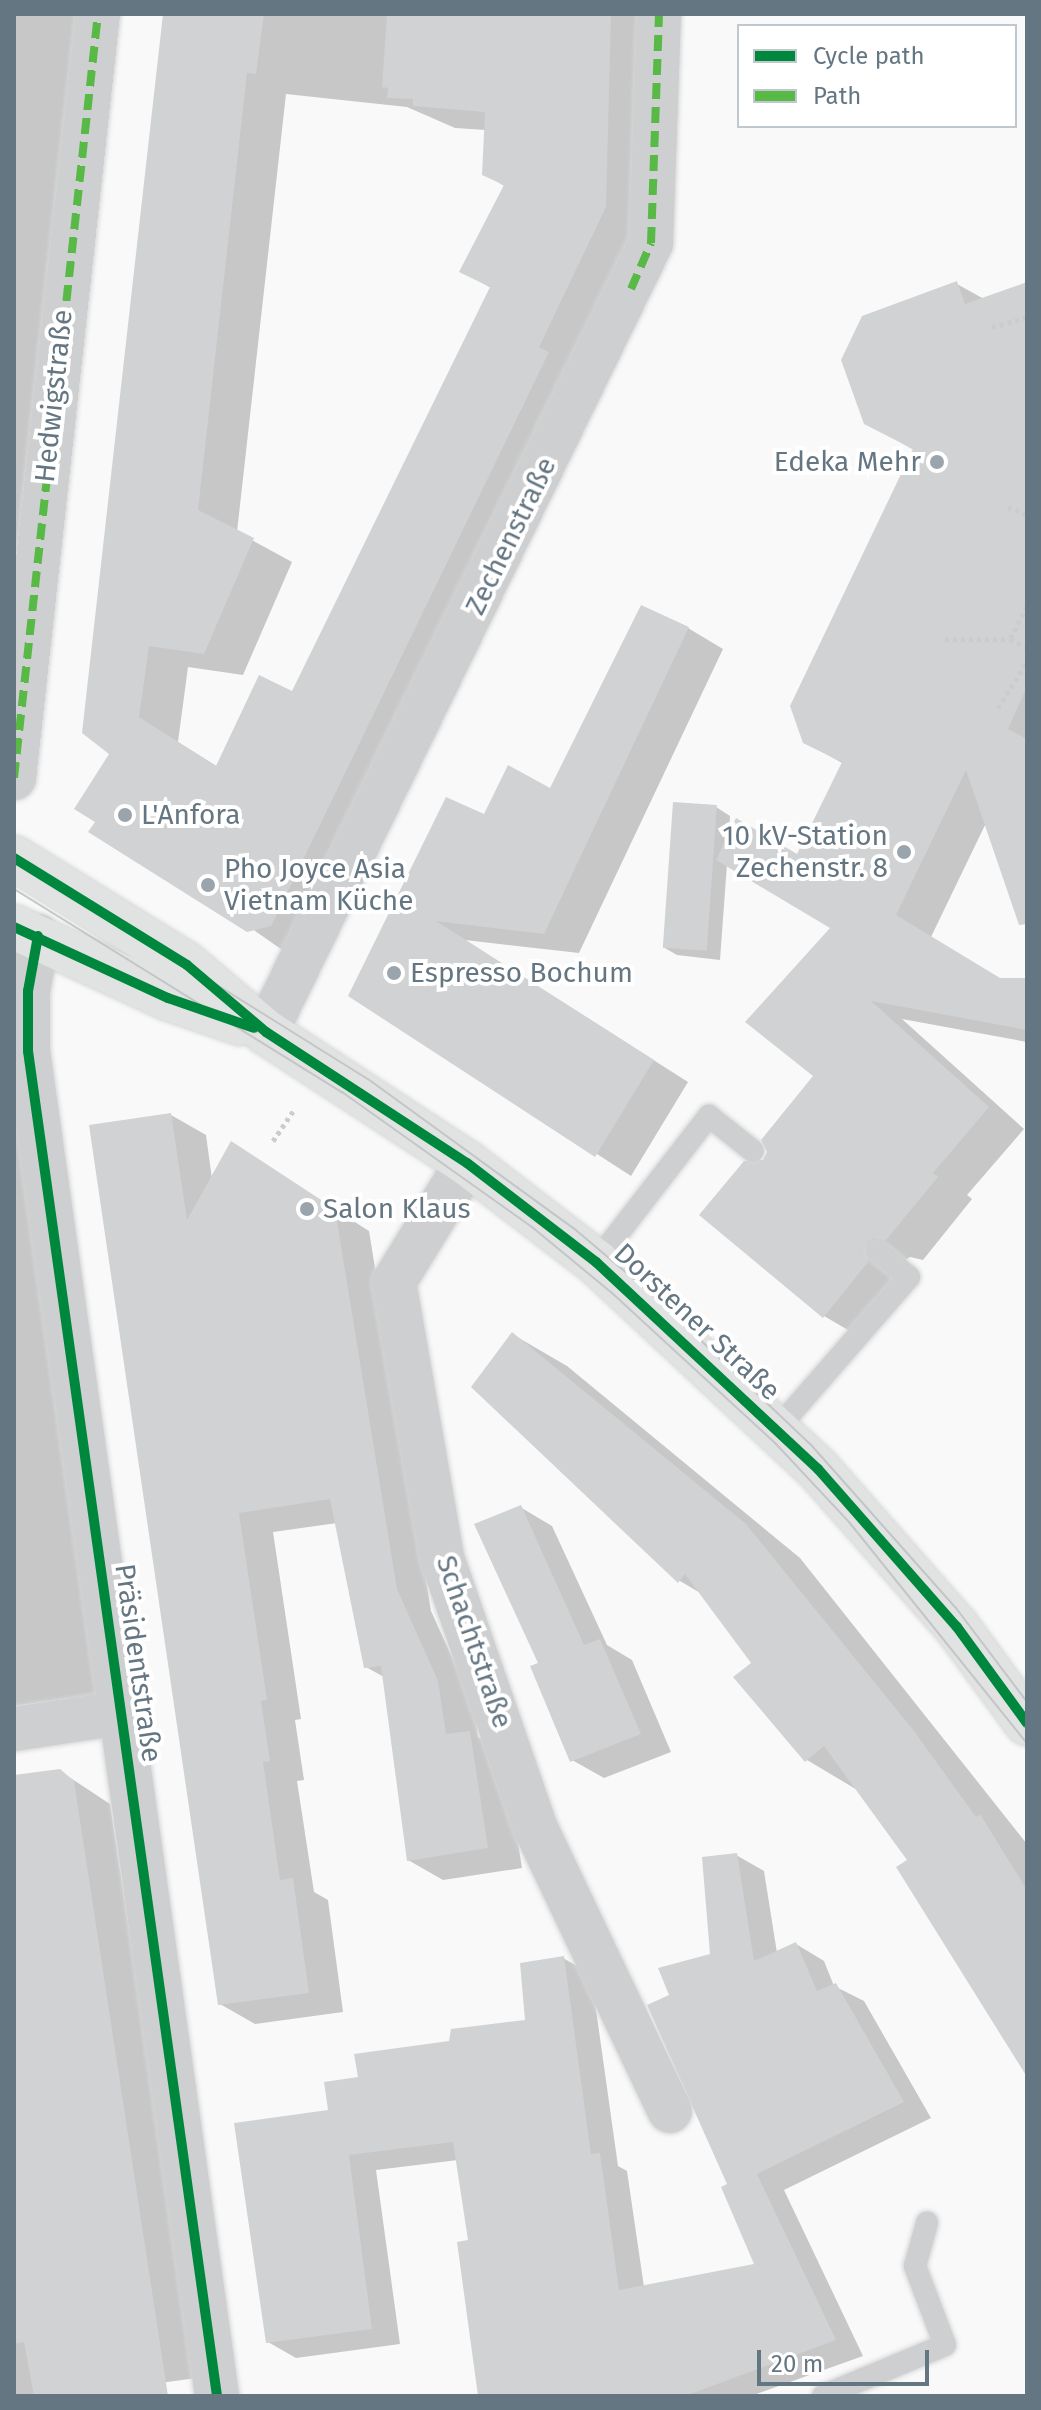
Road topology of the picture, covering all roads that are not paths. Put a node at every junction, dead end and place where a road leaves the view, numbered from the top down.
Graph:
1 (98, 14) edge
2 (659, 14) edge
3 (14, 778) edge
4 (14, 839) edge
5 (14, 858) edge
6 (22, 922) edge
7 (266, 1032) junction
8 (753, 1151) dead end
9 (467, 1163) junction
10 (877, 1251) dead end
11 (596, 1262) junction
12 (777, 1429) junction
13 (120, 1713) junction
14 (1027, 1723) edge
15 (14, 1729) edge
16 (670, 2111) dead end
17 (927, 2223) dead end
18 (217, 2396) edge
19 (823, 2396) edge

1 - 3 street, Hedwigstraße
2 - 7 street, Zechenstraße
4 - 5 street
5 - 6 main road
5 - 7 main road, Dorstener Straße
6 - 7 main road, Dorstener Straße
6 - 13 street, Präsidentstraße
7 - 9 main road, Dorstener Straße
8 - 11 lane
9 - 11 main road, Dorstener Straße
9 - 16 street, Schachtstraße
10 - 12 lane
11 - 12 main road, Dorstener Straße
12 - 14 main road, Dorstener Straße
13 - 15 street
13 - 18 street, Präsidentstraße
17 - 19 lane

